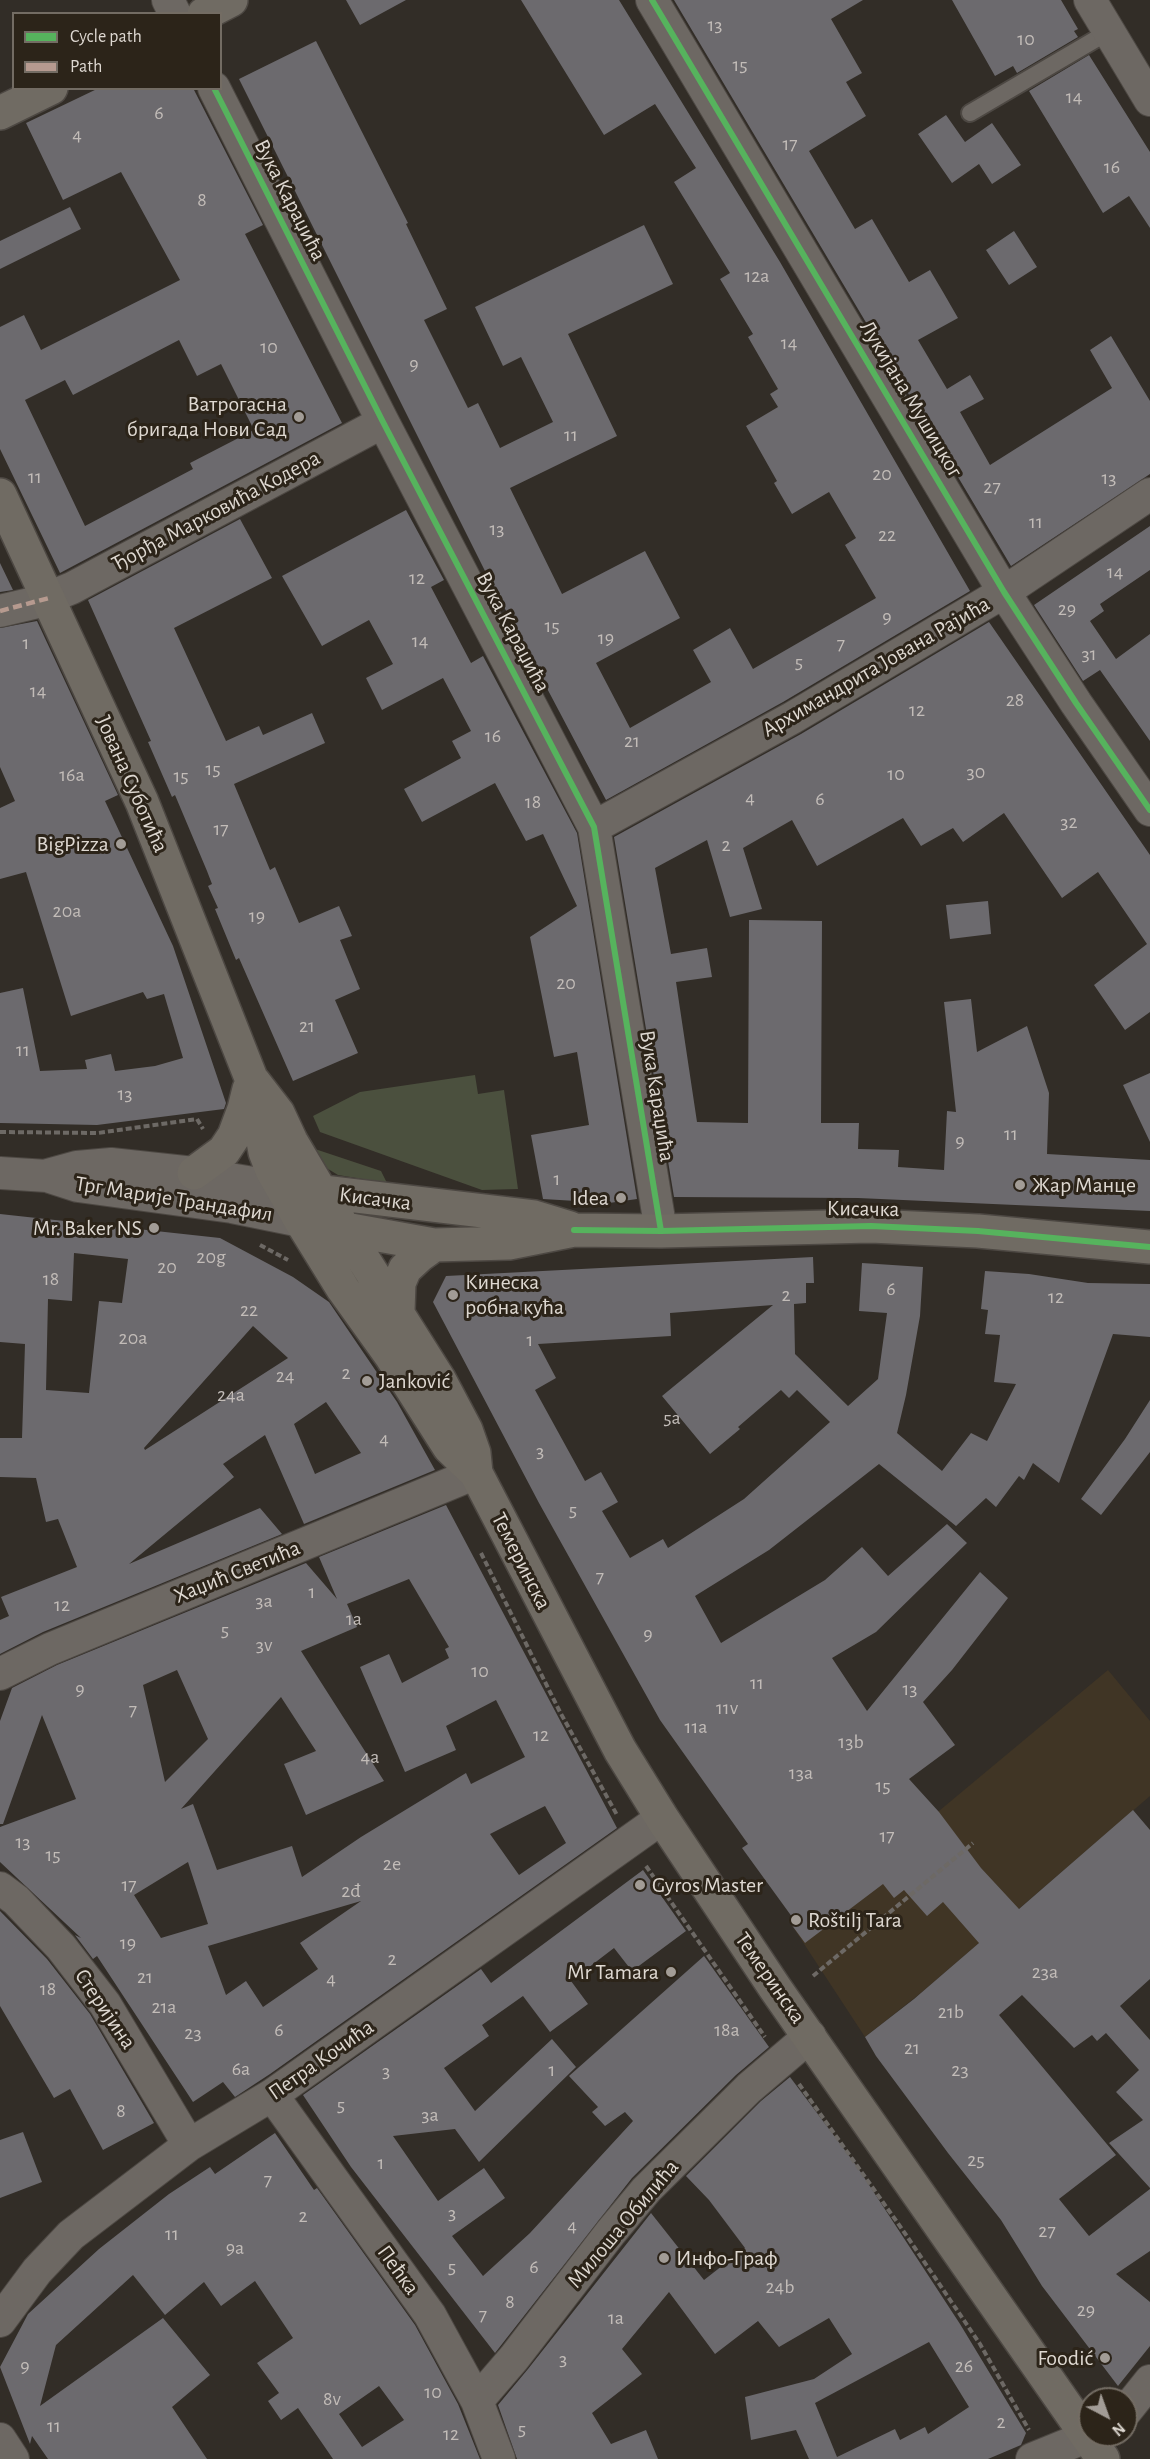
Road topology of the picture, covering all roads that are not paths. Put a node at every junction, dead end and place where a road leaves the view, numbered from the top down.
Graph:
1 (231, 0) edge
2 (652, 0) edge
3 (1090, 0) edge
4 (208, 12) edge
5 (1108, 32) junction
6 (47, 90) edge
7 (215, 90) edge
8 (1150, 100) edge
9 (0, 113) edge
10 (970, 113) dead end
11 (383, 422) junction
12 (1150, 494) edge
13 (0, 495) edge
14 (1004, 592) junction
15 (49, 598) junction
16 (0, 611) edge
17 (1150, 810) edge
18 (594, 826) junction
19 (251, 1078) junction
20 (0, 1173) edge
21 (194, 1173) junction
22 (47, 1176) junction
23 (282, 1188) junction
24 (321, 1192) junction
25 (301, 1221) junction
26 (345, 1229) junction
27 (574, 1230) junction
28 (661, 1231) junction
29 (434, 1245) junction
30 (1150, 1247) edge
31 (398, 1311) junction
32 (476, 1473) junction
33 (0, 1674) edge
34 (662, 1818) junction
35 (0, 1888) edge
36 (810, 2036) junction
37 (272, 2095) junction
38 (189, 2145) junction
39 (0, 2321) edge
40 (1150, 2381) edge
41 (1138, 2396) edge
42 (477, 2401) junction
43 (1078, 2421) edge
44 (0, 2439) edge
45 (1082, 2447) edge
46 (13, 2459) edge
47 (499, 2459) edge
48 (1032, 2459) edge

1 - 4 main road
2 - 14 street, Лукијана Мушицког
3 - 5 street
5 - 8 street
5 - 10 lane
6 - 9 main road
7 - 11 street, Вука Караџића
11 - 15 street, Ђорђа Марковића Кодера
11 - 18 street, Вука Караџића
12 - 14 street, Архимандрита Јована Рајића
13 - 15 main road, Јована Суботића
14 - 17 street, Лукијана Мушицког
14 - 18 street, Архимандрита Јована Рајића
15 - 16 street, Ђорђа Марковића Кодера
15 - 19 main road, Јована Суботића
18 - 28 street, Вука Караџића
19 - 21 main road
19 - 23 main road, Јована Суботића
19 - 24 main road, Јована Суботића
20 - 22 street, Трг Марије Трандафил
21 - 22 street, Трг Марије Трандафил
21 - 23 street, Трг Марије Трандафил
22 - 25 street, Трг Марије Трандафил
23 - 24 main road, Кисачка
23 - 25 main road, Јована Суботића
24 - 26 main road, Темеринска
24 - 27 main road, Кисачка
25 - 26 main road, Кисачка
25 - 32 main road, Темеринска
26 - 29 main road, Кисачка
26 - 31 main road, Темеринска
27 - 28 main road, Кисачка
27 - 29 main road, Кисачка
28 - 30 main road, Кисачка
29 - 31 main road
31 - 32 main road, Темеринска
32 - 33 street, Хаџић Светића
32 - 34 main road, Темеринска
34 - 36 main road, Темеринска
34 - 37 street, Петра Кочића
35 - 38 street, Стеријина
36 - 42 street, Милоша Обилића
36 - 43 main road, Темеринска
37 - 38 street, Петра Кочића
37 - 42 street, Пећка
38 - 39 street, Петра Кочића
40 - 41 street
42 - 47 street, Пећка
44 - 46 street
45 - 48 street

